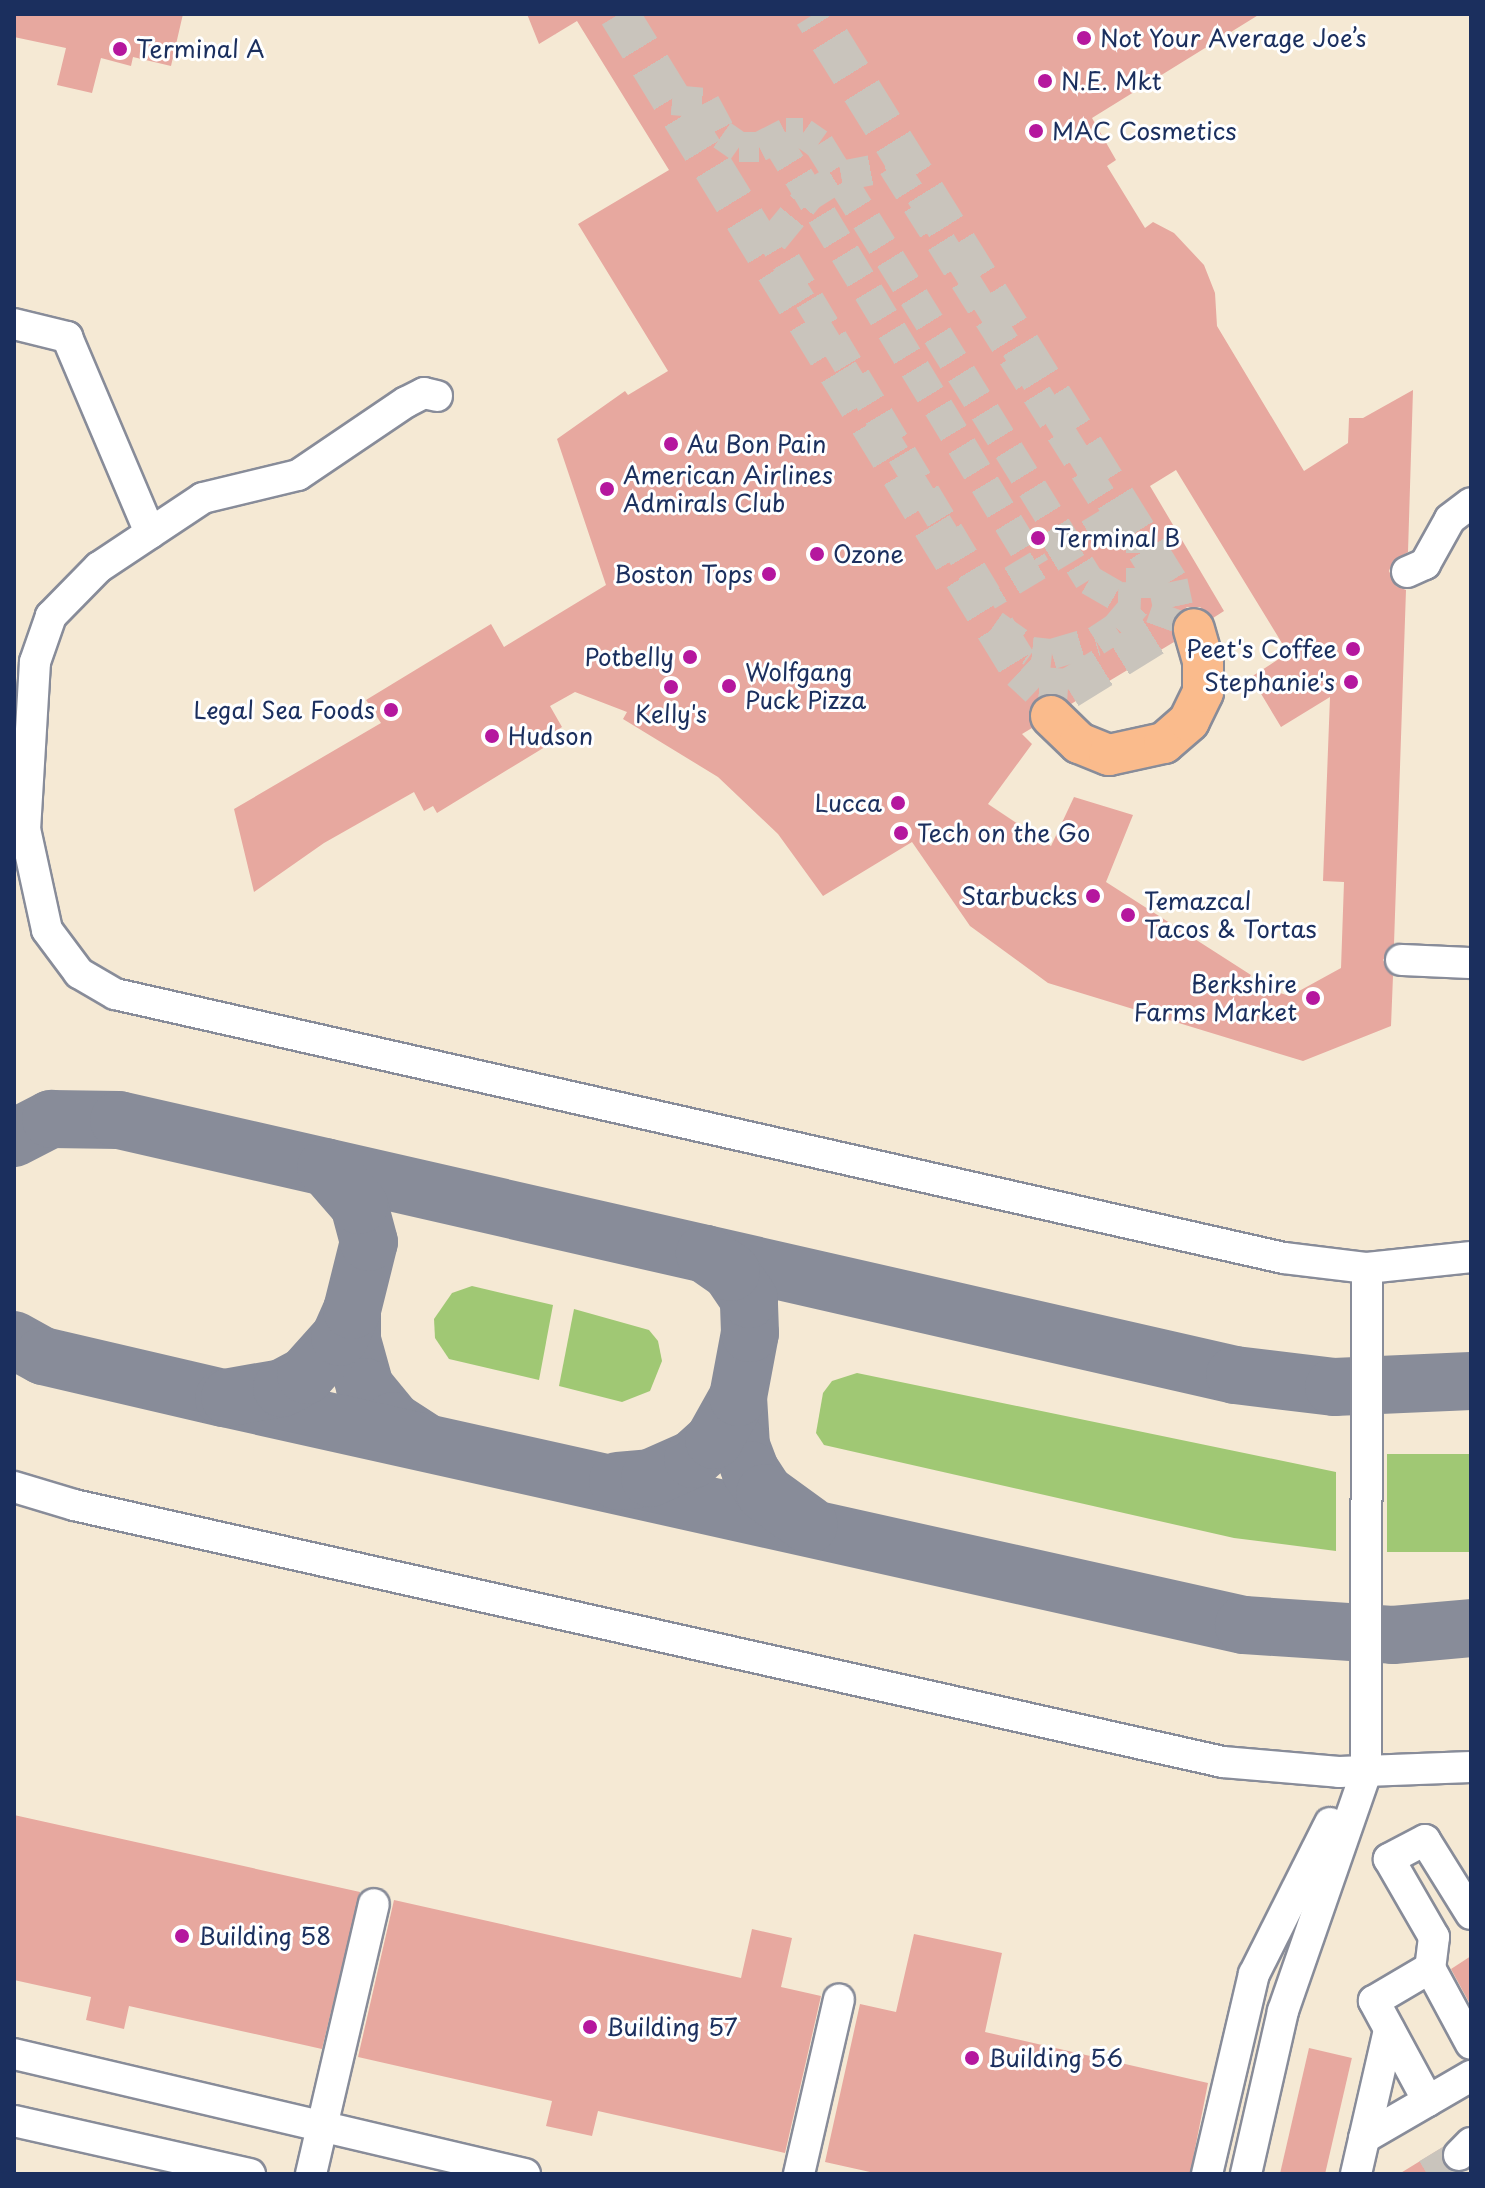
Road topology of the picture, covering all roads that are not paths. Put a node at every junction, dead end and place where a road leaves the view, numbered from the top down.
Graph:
1 (14, 324) edge
2 (437, 396) dead end
3 (1471, 503) edge
4 (150, 533) junction
5 (1407, 572) dead end
6 (1194, 629) dead end
7 (1051, 716) dead end
8 (1401, 960) dead end
9 (1471, 963) edge
10 (1471, 1257) edge
11 (1367, 1268) junction
12 (14, 1487) edge
13 (1471, 1767) edge
14 (1366, 1773) junction
15 (374, 1904) dead end
16 (1471, 1914) edge
17 (1430, 1968) junction
18 (839, 2000) dead end
19 (1389, 2030) junction
20 (1471, 2044) edge
21 (14, 2054) edge
22 (1466, 2090) edge
23 (1428, 2101) junction
24 (14, 2121) edge
25 (322, 2126) junction
26 (1364, 2138) junction
27 (250, 2174) edge
28 (311, 2174) edge
29 (525, 2174) edge
30 (799, 2174) edge
31 (1207, 2174) edge
32 (1246, 2174) edge
33 (1356, 2174) edge

1 - 4 street
2 - 4 street
3 - 5 street
4 - 11 street
6 - 7 main road
8 - 9 street
10 - 11 street
11 - 14 street
12 - 14 street
13 - 14 street
14 - 31 street
14 - 32 street
15 - 25 street
16 - 17 street
17 - 19 street
17 - 20 street
18 - 30 street
19 - 23 street
19 - 26 street
21 - 25 street
22 - 23 street
23 - 26 street
24 - 27 street
25 - 28 street
25 - 29 street
26 - 33 street

